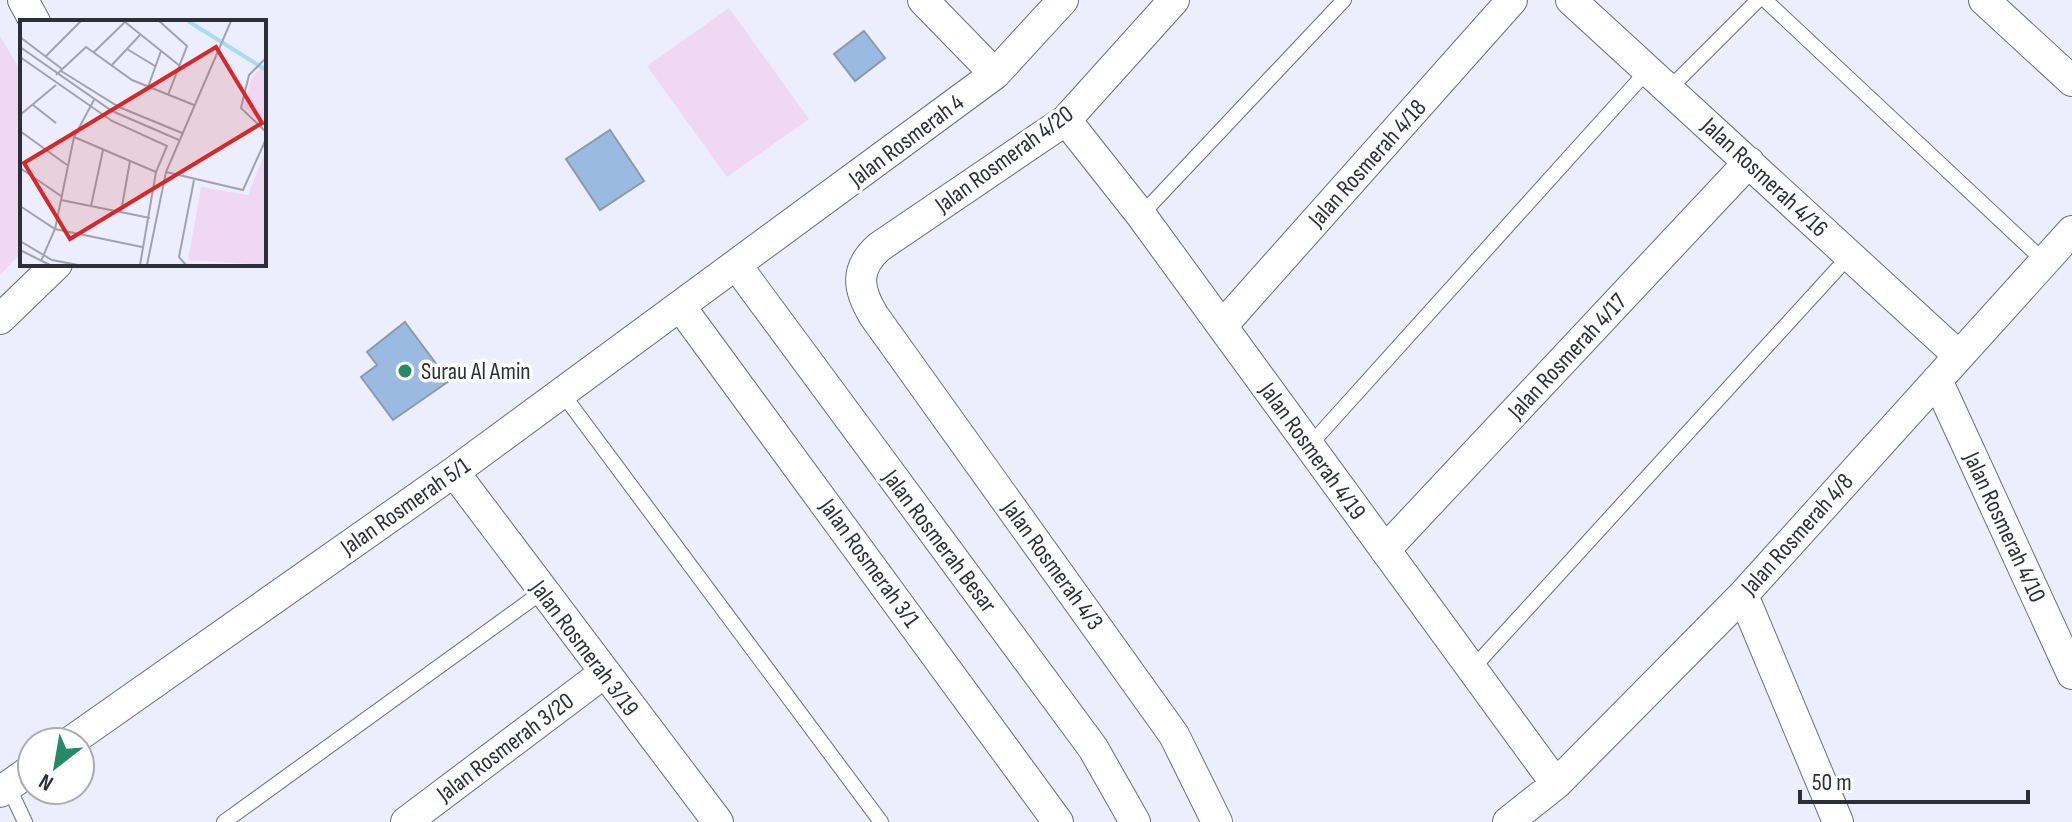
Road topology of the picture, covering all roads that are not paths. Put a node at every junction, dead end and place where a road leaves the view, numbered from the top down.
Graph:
1 (23, 0) edge
2 (923, 0) edge
3 (1063, 0) edge
4 (1174, 0) edge
5 (1344, 0) edge
6 (1512, 0) edge
7 (1571, 0) edge
8 (1758, 0) edge
9 (1765, 0) edge
10 (1984, 0) edge
11 (34, 20) edge
12 (995, 74) junction
13 (1659, 80) junction
14 (2072, 81) edge
15 (1066, 120) junction
16 (1749, 162) junction
17 (1141, 215) junction
18 (2072, 231) edge
19 (1850, 255) junction
20 (2045, 262) junction
21 (55, 266) edge
22 (737, 266) junction
23 (680, 306) junction
24 (874, 316) joint
25 (0, 319) edge
26 (1222, 326) junction
27 (1959, 356) junction
28 (1937, 380) junction
29 (562, 393) junction
30 (1309, 446) junction
31 (454, 472) junction
32 (1385, 550) junction
33 (542, 592) junction
34 (1743, 595) junction
35 (1472, 669) junction
36 (604, 673) junction
37 (2072, 674) edge
38 (93, 726) edge
39 (13, 782) edge
40 (1556, 784) junction
41 (25, 822) edge
42 (224, 822) edge
43 (406, 822) edge
44 (718, 822) edge
45 (881, 822) edge
46 (1058, 822) edge
47 (1135, 822) edge
48 (1217, 822) edge
49 (1508, 822) edge
50 (1838, 822) edge

1 - 11 street
2 - 12 street
3 - 12 street, Jalan Rosmerah 4
4 - 15 street, Jalan Rosmerah 4/20
5 - 17 lane
6 - 26 street, Jalan Rosmerah 4/18
7 - 13 street, Jalan Rosmerah 4/16
8 - 13 lane
9 - 20 lane
10 - 14 street
12 - 22 street, Jalan Rosmerah 4
13 - 16 street, Jalan Rosmerah 4/16
13 - 30 lane
15 - 17 street, Jalan Rosmerah 4/19
15 - 24 street, Jalan Rosmerah 4/20
16 - 19 street, Jalan Rosmerah 4/16
16 - 32 street, Jalan Rosmerah 4/17
17 - 26 street, Jalan Rosmerah 4/19
18 - 20 street, Jalan Rosmerah 4/8
19 - 27 street, Jalan Rosmerah 4/16
19 - 35 lane
20 - 27 street, Jalan Rosmerah 4/8
21 - 25 street
22 - 23 street, Jalan Rosmerah 5/1
22 - 47 street, Jalan Rosmerah Besar
23 - 29 street, Jalan Rosmerah 5/1
23 - 46 street, Jalan Rosmerah 3/1
24 - 48 street, Jalan Rosmerah 4/3
26 - 30 street, Jalan Rosmerah 4/19
27 - 28 street, Jalan Rosmerah 4/8
28 - 34 street, Jalan Rosmerah 4/8
28 - 37 street, Jalan Rosmerah 4/10
29 - 31 street, Jalan Rosmerah 5/1
29 - 45 lane
30 - 32 street, Jalan Rosmerah 4/19
31 - 33 street, Jalan Rosmerah 3/19
31 - 38 street, Jalan Rosmerah 5/1
32 - 35 street, Jalan Rosmerah 4/19
33 - 36 street, Jalan Rosmerah 3/19
33 - 42 lane
34 - 40 street, Jalan Rosmerah 4/8
34 - 50 street
35 - 40 street, Jalan Rosmerah 4/19
36 - 43 street, Jalan Rosmerah 3/20
36 - 44 street, Jalan Rosmerah 3/19
39 - 41 lane
40 - 49 street, Jalan Rosmerah 4/8

